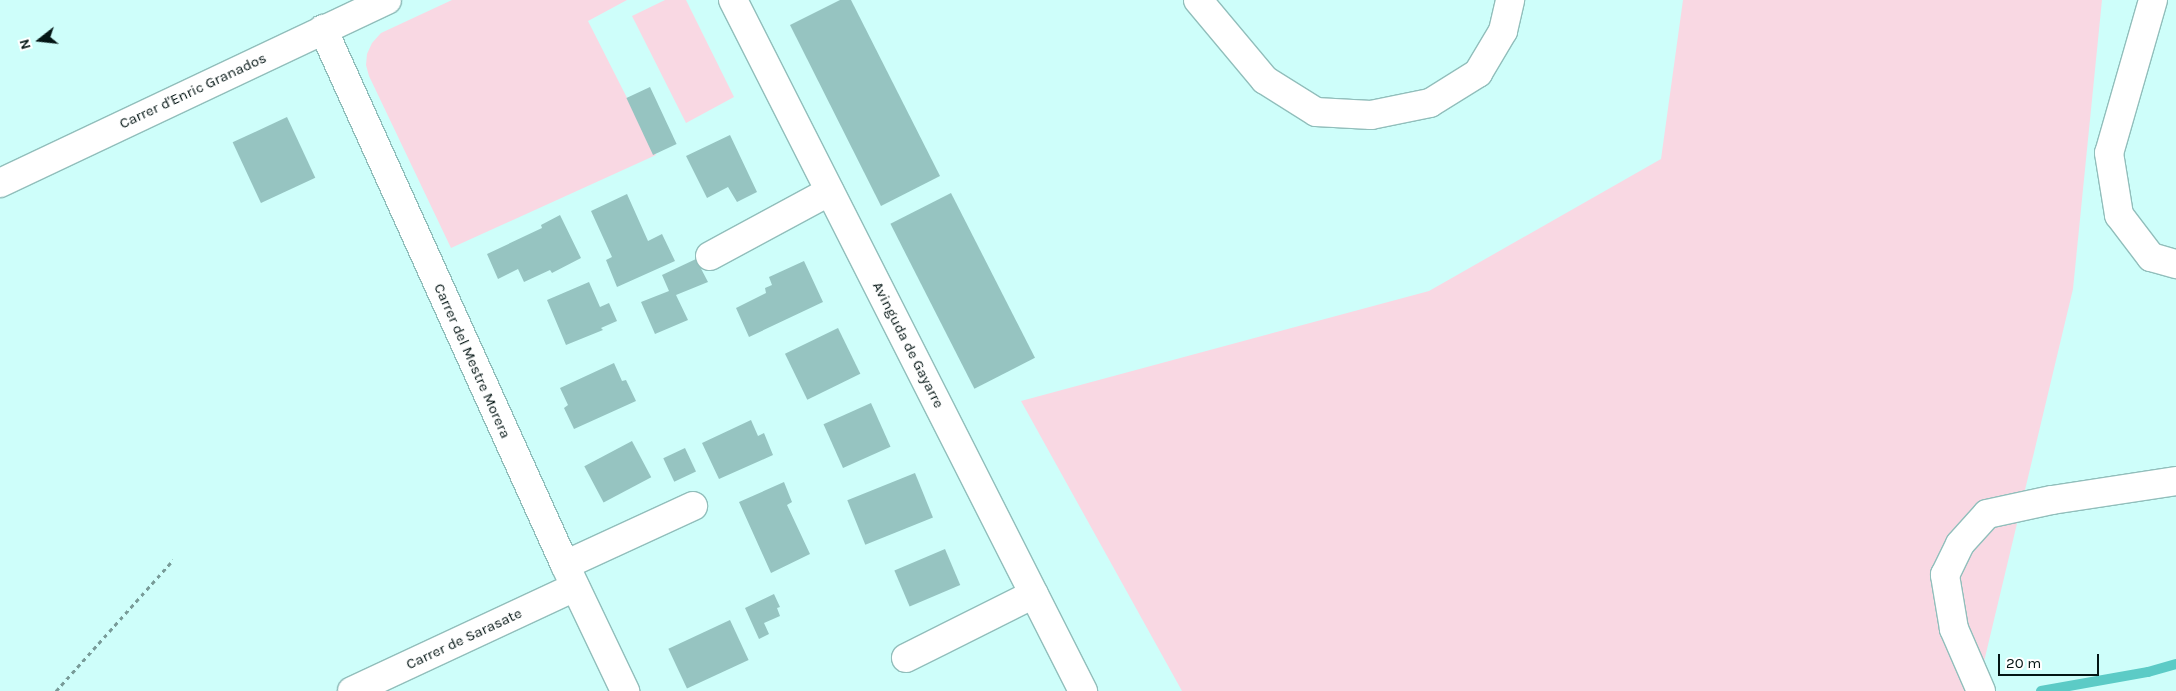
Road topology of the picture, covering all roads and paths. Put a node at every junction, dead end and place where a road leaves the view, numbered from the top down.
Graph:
1 (387, 0) edge
2 (733, 0) edge
3 (1198, 0) edge
4 (1510, 0) edge
5 (2153, 0) edge
6 (322, 29) junction
7 (0, 183) edge
8 (830, 191) junction
9 (710, 256) dead end
10 (2176, 264) edge
11 (2176, 481) edge
12 (692, 506) dead end
13 (173, 560) dead end
14 (570, 576) junction
15 (1034, 594) junction
16 (906, 658) dead end
17 (56, 691) edge
18 (352, 691) edge
19 (625, 691) edge
20 (1083, 691) edge
21 (1980, 691) edge

1 - 6 street, Carrer d'Enric Granados
2 - 8 street, Avinguda de Gayarre
3 - 4 street
5 - 10 street
6 - 7 street, Carrer d'Enric Granados
6 - 14 street, Carrer del Mestre Morera
8 - 9 street
8 - 15 street, Avinguda de Gayarre
11 - 21 street
12 - 14 street, Carrer de Sarasate
13 - 17 path
14 - 18 street, Carrer de Sarasate
14 - 19 street, Carrer del Mestre Morera
15 - 16 street
15 - 20 street, Avinguda de Gayarre

